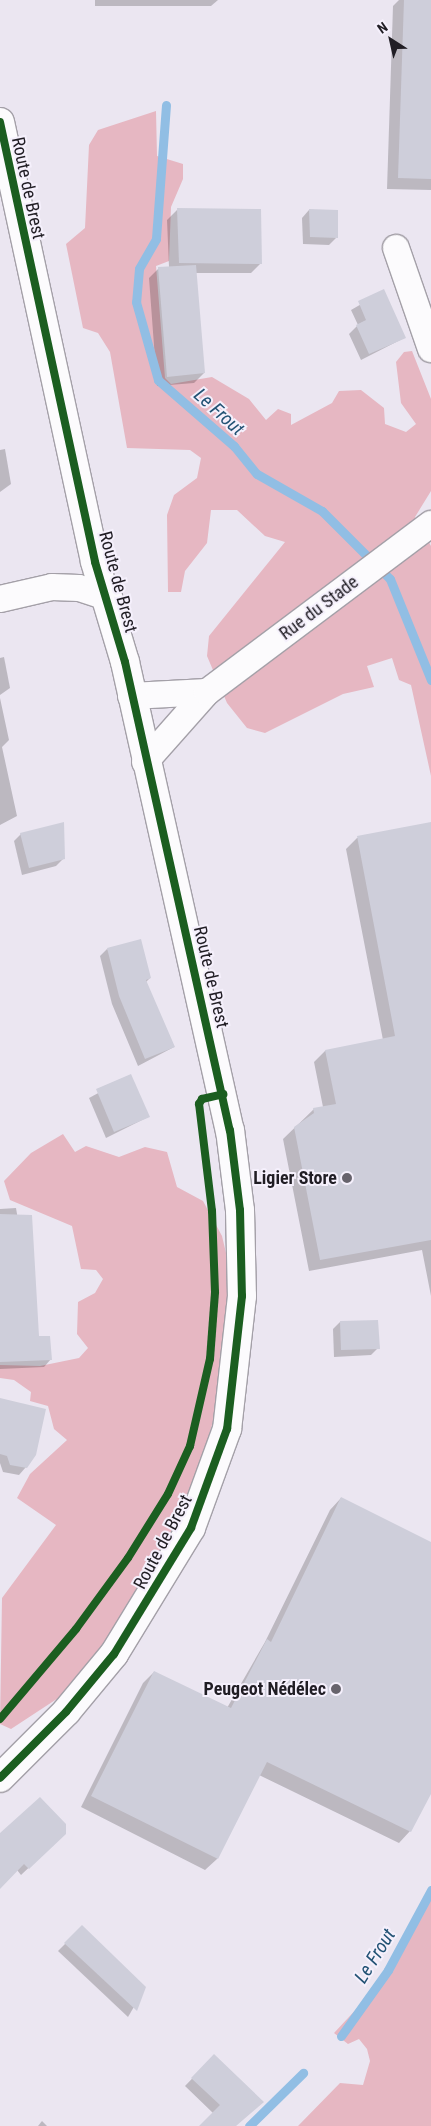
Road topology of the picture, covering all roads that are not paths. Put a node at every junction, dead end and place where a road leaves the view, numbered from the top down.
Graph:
1 (0, 125) edge
2 (396, 248) dead end
3 (431, 349) edge
4 (431, 524) edge
5 (109, 598) junction
6 (0, 599) edge
7 (207, 692) junction
8 (132, 696) junction
9 (145, 762) junction
10 (0, 1778) edge

1 - 5 main road, Route de Brest
2 - 3 street
4 - 7 street, Rue du Stade
5 - 6 street
5 - 8 main road, Route de Brest
7 - 8 street
7 - 9 street, Rue du Stade
8 - 9 main road, Route de Brest
9 - 10 main road, Route de Brest

